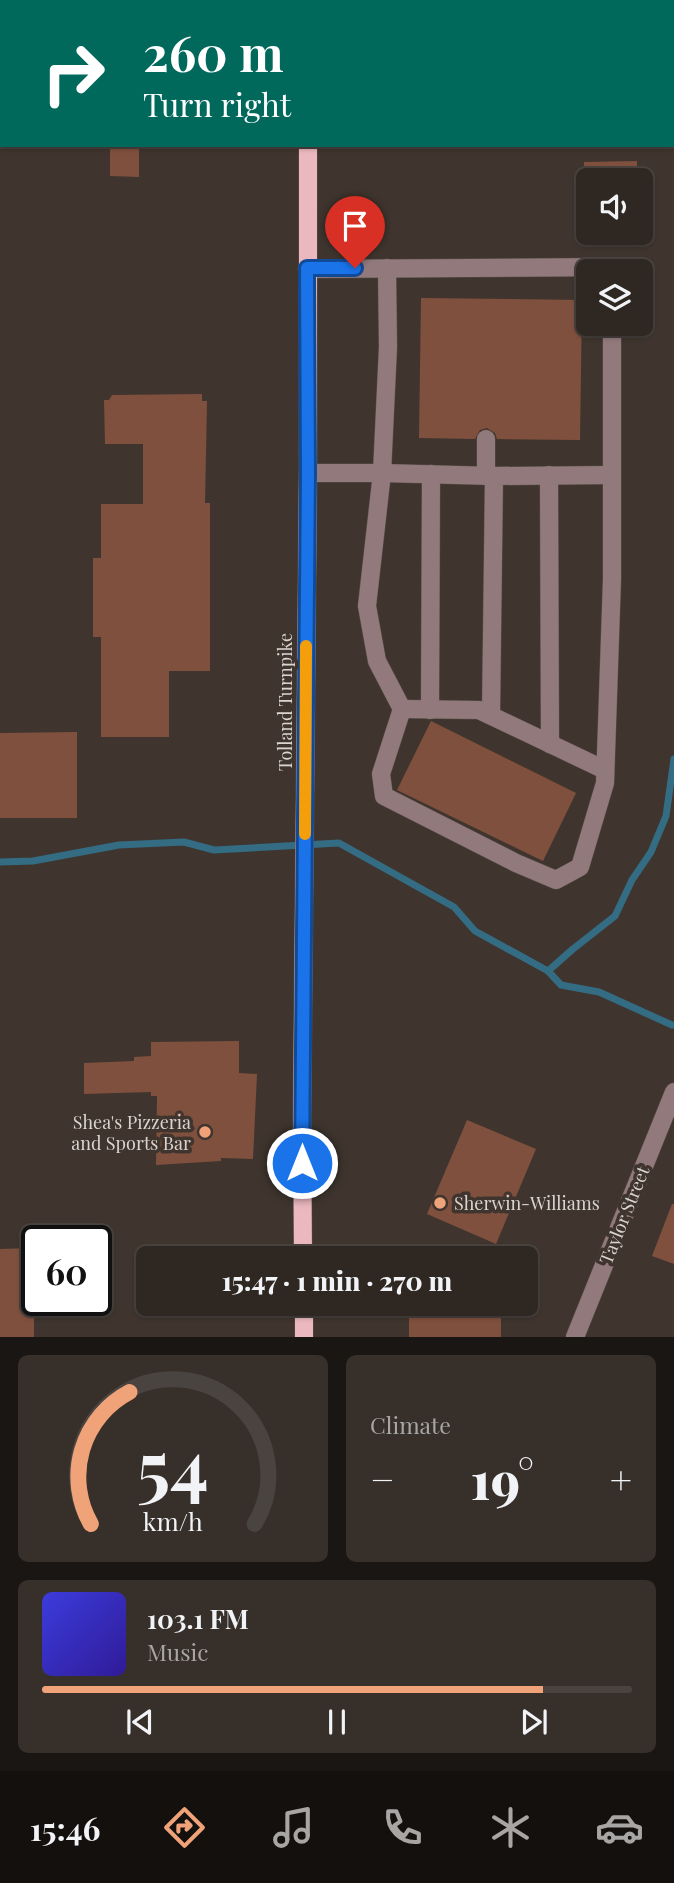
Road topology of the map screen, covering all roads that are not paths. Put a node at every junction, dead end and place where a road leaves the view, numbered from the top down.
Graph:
1 (308, 147) edge
2 (576, 267) edge
3 (307, 268) junction
4 (387, 268) junction
5 (612, 336) edge
6 (486, 439) dead end
7 (382, 473) junction
8 (308, 474) junction
9 (431, 474) junction
10 (549, 475) junction
11 (611, 475) junction
12 (490, 476) junction
13 (402, 709) junction
14 (430, 709) junction
15 (491, 715) junction
16 (550, 744) junction
17 (605, 770) junction
18 (674, 1092) edge
19 (303, 1246) edge
20 (304, 1316) edge
21 (304, 1337) edge
22 (575, 1337) edge

1 - 3 main road, Tolland Turnpike
2 - 4 street
3 - 4 street
3 - 8 main road, Tolland Turnpike
4 - 7 street
5 - 11 street
6 - 12 street
7 - 8 street
7 - 9 street
7 - 13 street
8 - 19 main road, Tolland Turnpike
9 - 12 street
9 - 14 street
10 - 11 street
10 - 12 street
10 - 16 street
11 - 17 street
12 - 15 street
13 - 14 street
13 - 17 street
14 - 15 street
15 - 16 street
16 - 17 street
18 - 22 street, Taylor Street
20 - 21 main road

